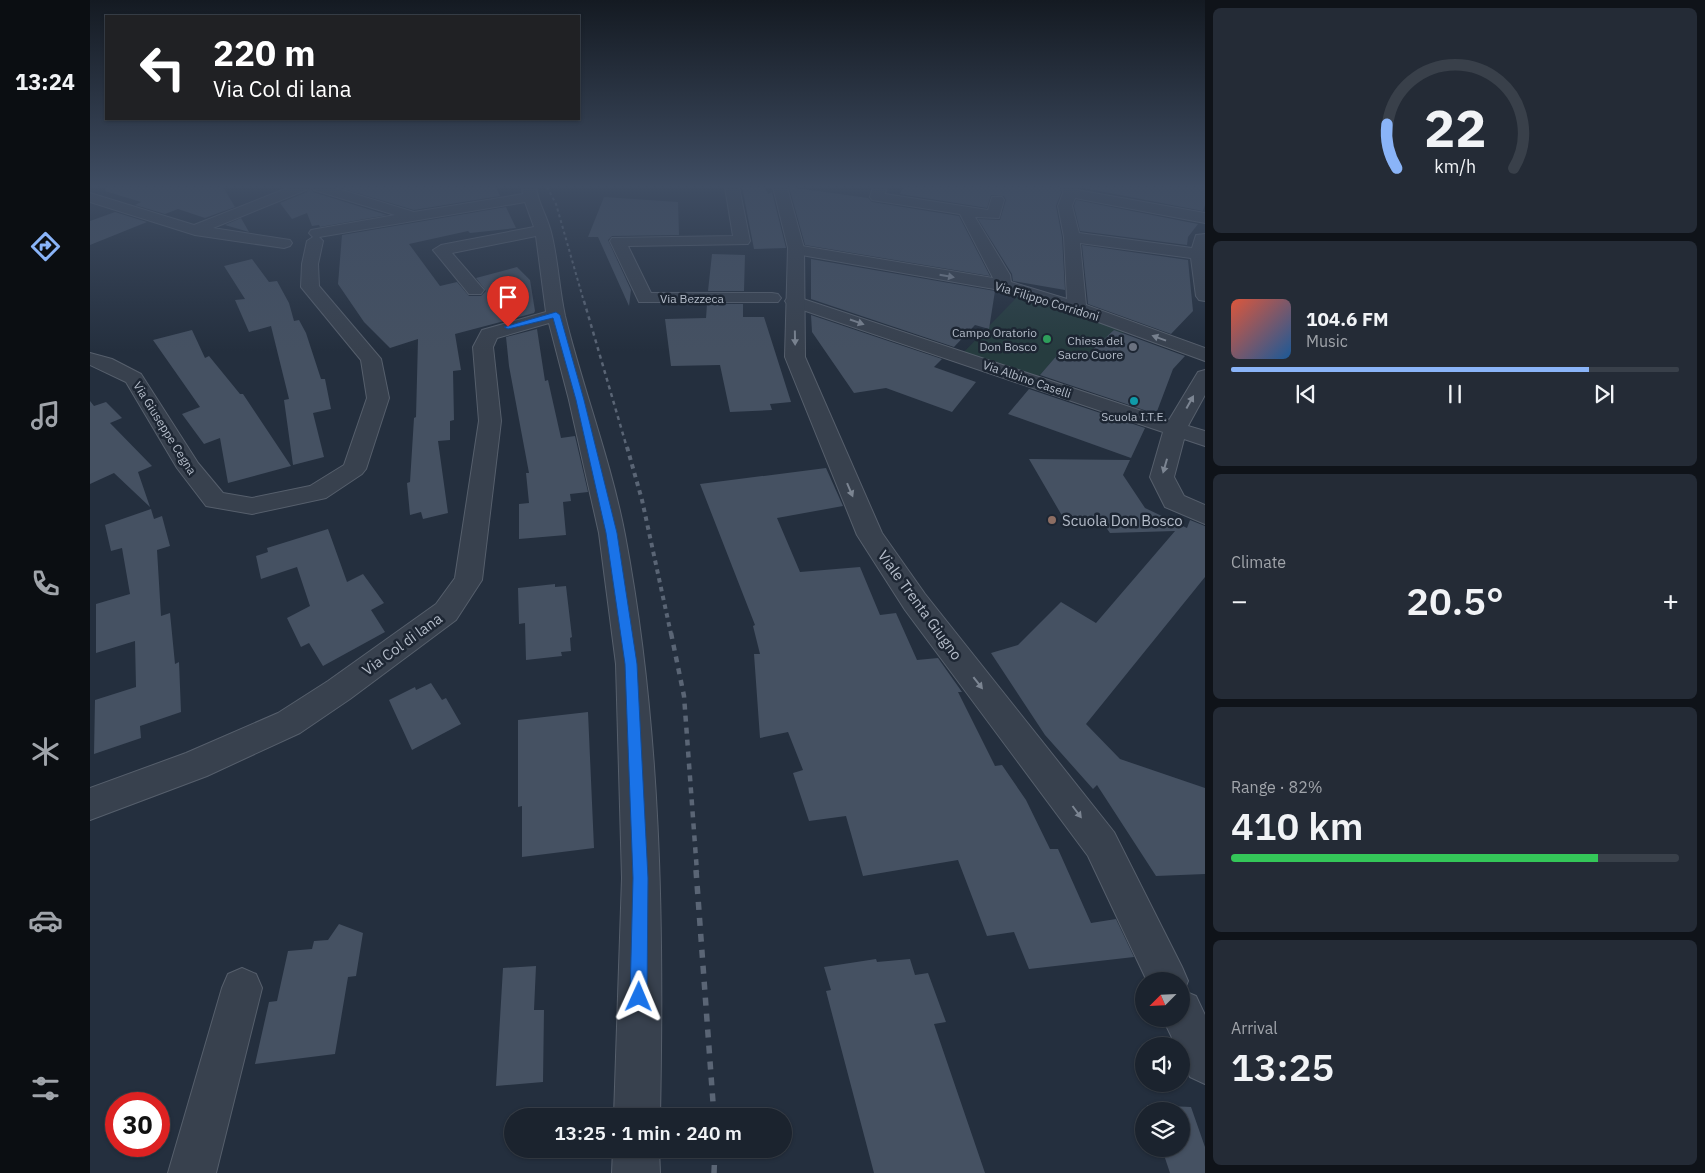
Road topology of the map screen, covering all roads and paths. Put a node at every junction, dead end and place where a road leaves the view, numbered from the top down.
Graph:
1 (301, 242) edge
2 (301, 242) edge
3 (484, 242) edge
4 (545, 242) edge
5 (618, 242) edge
6 (794, 242) edge
7 (982, 242) edge
8 (1072, 242) edge
9 (1108, 242) edge
10 (796, 250) junction
11 (1202, 254) edge
12 (310, 264) junction
13 (1003, 285) junction
14 (475, 290) dead end
15 (1205, 296) edge
16 (783, 299) junction
17 (1077, 308) junction
18 (556, 315) junction
19 (1205, 355) edge
20 (90, 359) edge
21 (1205, 376) edge
22 (1175, 429) junction
23 (1205, 439) edge
24 (1205, 515) edge
25 (90, 804) edge
26 (1164, 972) edge
27 (242, 988) dead end
28 (1189, 1028) edge
29 (1205, 1062) edge
30 (637, 1108) edge
31 (636, 1158) edge
32 (192, 1173) edge
33 (636, 1173) edge

1 - 12 street
2 - 12 street, Via Giuseppe Cegna
3 - 14 street
4 - 18 street
5 - 16 street, Via Bezzeca
6 - 10 street, Viale Trenta Giugno
7 - 13 street
8 - 17 street
9 - 11 street
10 -> 13 street, Via Filippo Corridoni
10 - 16 street, Viale Trenta Giugno
11 - 15 street
12 - 20 street, Via Giuseppe Cegna
13 - 17 street, Via Filippo Corridoni
16 -> 22 street, Via Albino Caselli
16 -> 26 street, Viale Trenta Giugno
19 -> 17 street, Via Filippo Corridoni
18 - 25 street, Via Col di lana
18 - 30 street
22 -> 21 street
22 - 23 street, Via Albino Caselli
22 -> 24 street
27 - 32 street
28 - 29 street
31 - 33 street

